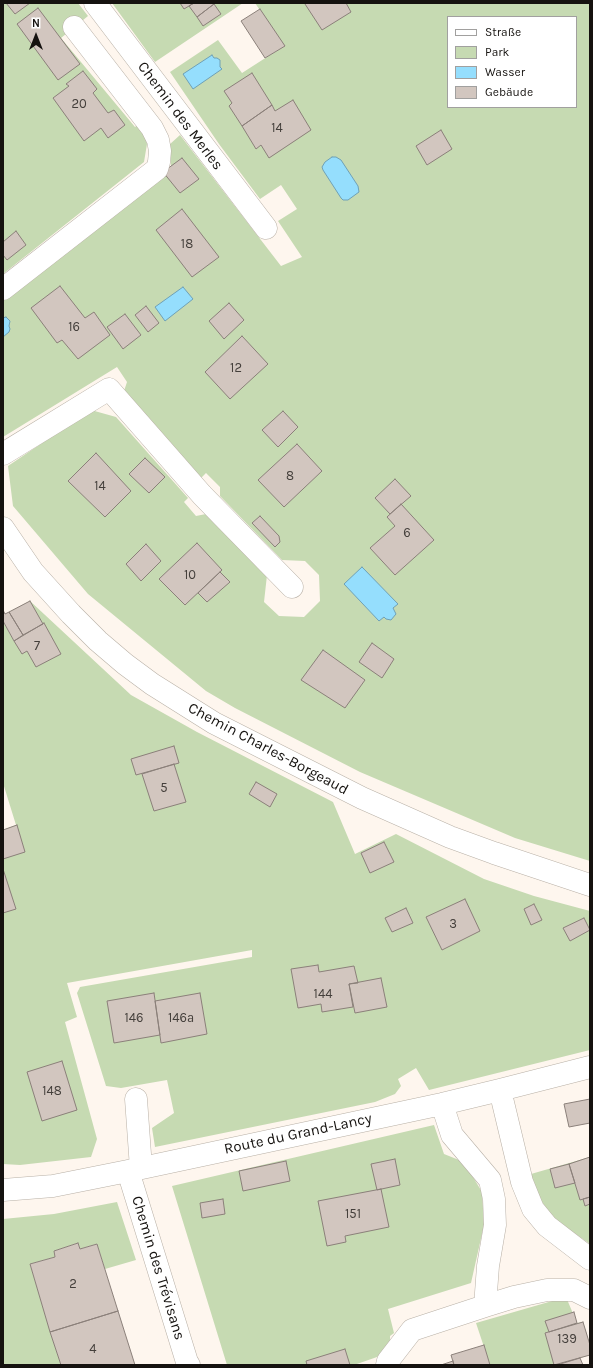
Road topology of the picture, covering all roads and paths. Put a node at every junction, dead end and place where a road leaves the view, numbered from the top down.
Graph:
1 (95, 3) edge
2 (74, 27) dead end
3 (266, 228) dead end
4 (3, 289) edge
5 (3, 454) edge
6 (3, 528) edge
7 (292, 588) dead end
8 (590, 885) edge
9 (590, 1067) edge
10 (500, 1090) junction
11 (136, 1099) dead end
12 (442, 1104) junction
13 (134, 1169) junction
14 (3, 1190) edge
15 (590, 1259) edge
16 (590, 1298) edge
17 (485, 1306) junction
18 (189, 1365) edge
19 (387, 1365) edge

1 - 3 street, Chemin des Merles
2 - 4 street
5 - 7 street
6 - 8 street, Chemin Charles-Borgeaud
9 - 10 street, Route du Grand-Lancy
10 - 12 street, Route du Grand-Lancy
10 - 15 street
11 - 13 street, Chemin des Trévisans
12 - 13 street, Route du Grand-Lancy
12 - 17 street
13 - 14 street, Route du Grand-Lancy
13 - 18 street, Chemin des Trévisans
16 - 17 street
17 - 19 street

